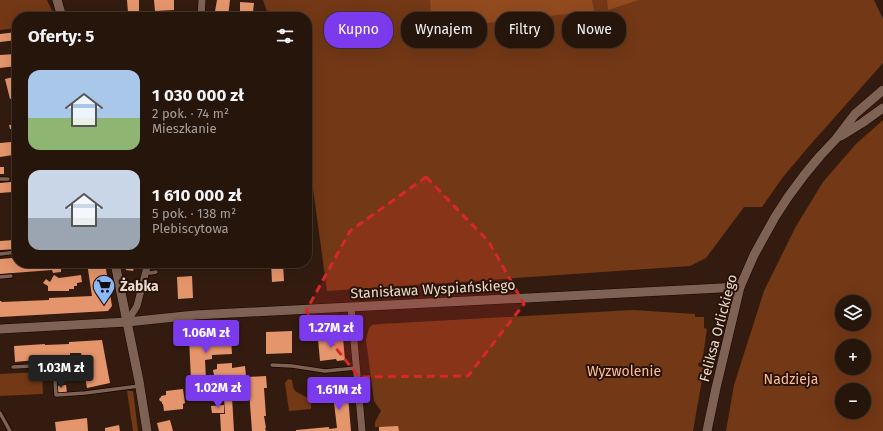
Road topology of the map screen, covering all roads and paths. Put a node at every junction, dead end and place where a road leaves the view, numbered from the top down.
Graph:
1 (57, 0) edge
2 (202, 0) edge
3 (61, 12) edge
4 (201, 12) edge
5 (883, 90) edge
6 (883, 108) edge
7 (836, 139) junction
8 (8, 178) dead end
9 (0, 179) edge
10 (12, 253) edge
11 (0, 254) edge
12 (116, 268) edge
13 (147, 268) edge
14 (146, 272) junction
15 (156, 272) dead end
16 (11, 276) dead end
17 (0, 277) edge
18 (740, 287) junction
19 (351, 307) junction
20 (127, 322) junction
21 (0, 329) edge
22 (272, 365) dead end
23 (13, 367) dead end
24 (356, 368) junction
25 (140, 386) junction
26 (0, 413) edge
27 (10, 431) edge
28 (147, 431) edge
29 (362, 431) edge
30 (707, 431) edge

1 - 3 street
2 - 4 street
5 - 7 street, Feliksa Orlickiego
6 - 7 street, Feliksa Orlickiego
7 - 18 street, Feliksa Orlickiego
8 - 9 lane
10 - 11 lane
12 - 20 street
13 - 14 street
14 - 15 lane
14 - 20 street
16 - 17 lane
18 - 19 street, Stanisława Wyspiańskiego
18 - 30 street, Feliksa Orlickiego
19 - 20 street, Stanisława Wyspiańskiego
19 - 24 street
20 - 21 street, Stanisława Wyspiańskiego
20 - 25 street
22 - 24 lane
23 - 25 lane
24 - 29 street
25 - 28 street
26 - 27 lane

